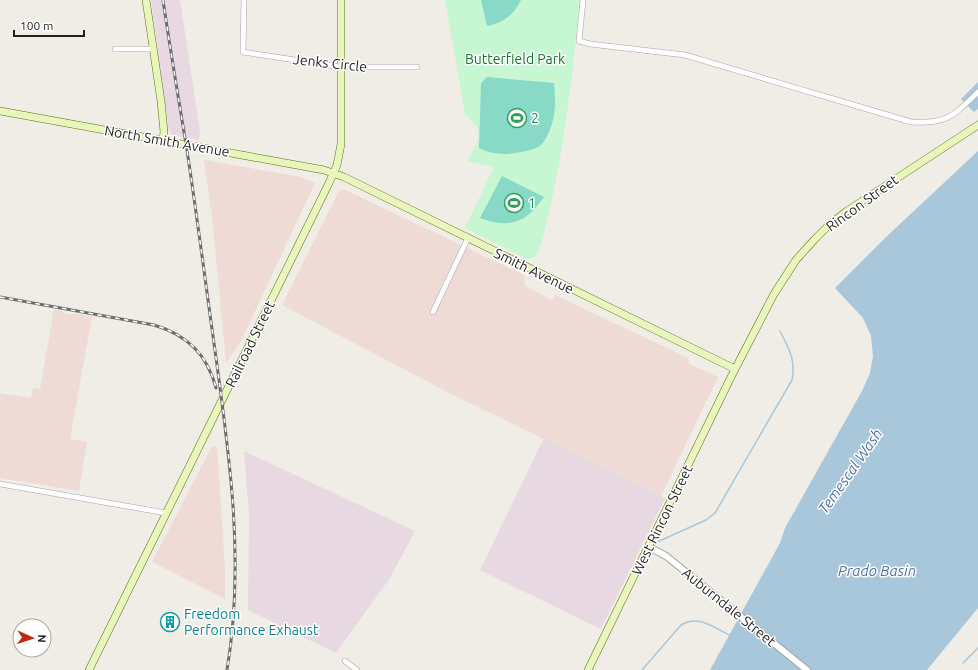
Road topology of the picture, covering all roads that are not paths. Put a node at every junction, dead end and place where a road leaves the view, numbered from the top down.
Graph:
1 (146, 0) edge
2 (244, 0) edge
3 (341, 0) edge
4 (584, 0) edge
5 (115, 49) dead end
6 (153, 49) junction
7 (341, 67) junction
8 (417, 67) dead end
9 (978, 92) edge
10 (0, 111) edge
11 (978, 124) edge
12 (163, 140) junction
13 (333, 173) junction
14 (468, 238) junction
15 (433, 312) dead end
16 (735, 369) junction
17 (0, 484) edge
18 (166, 514) junction
19 (649, 546) junction
20 (345, 661) dead end
21 (88, 670) edge
22 (357, 670) edge
23 (588, 670) edge
24 (807, 670) edge

1 - 6 main road
2 - 7 street, Jenks Circle
3 - 7 main road, Railroad Street
4 - 9 street
5 - 6 street
6 - 12 main road
7 - 8 street, Jenks Circle
7 - 13 main road, Railroad Street
10 - 12 main road, North Smith Avenue
11 - 16 main road, Rincon Street
12 - 13 main road, North Smith Avenue
13 - 14 main road, Smith Avenue
13 - 18 main road, Railroad Street
14 - 15 street
14 - 16 main road, Smith Avenue
16 - 19 main road, West Rincon Street
17 - 18 street
18 - 21 main road, Railroad Street
19 - 23 main road, West Rincon Street
19 - 24 street, Auburndale Street
20 - 22 street

